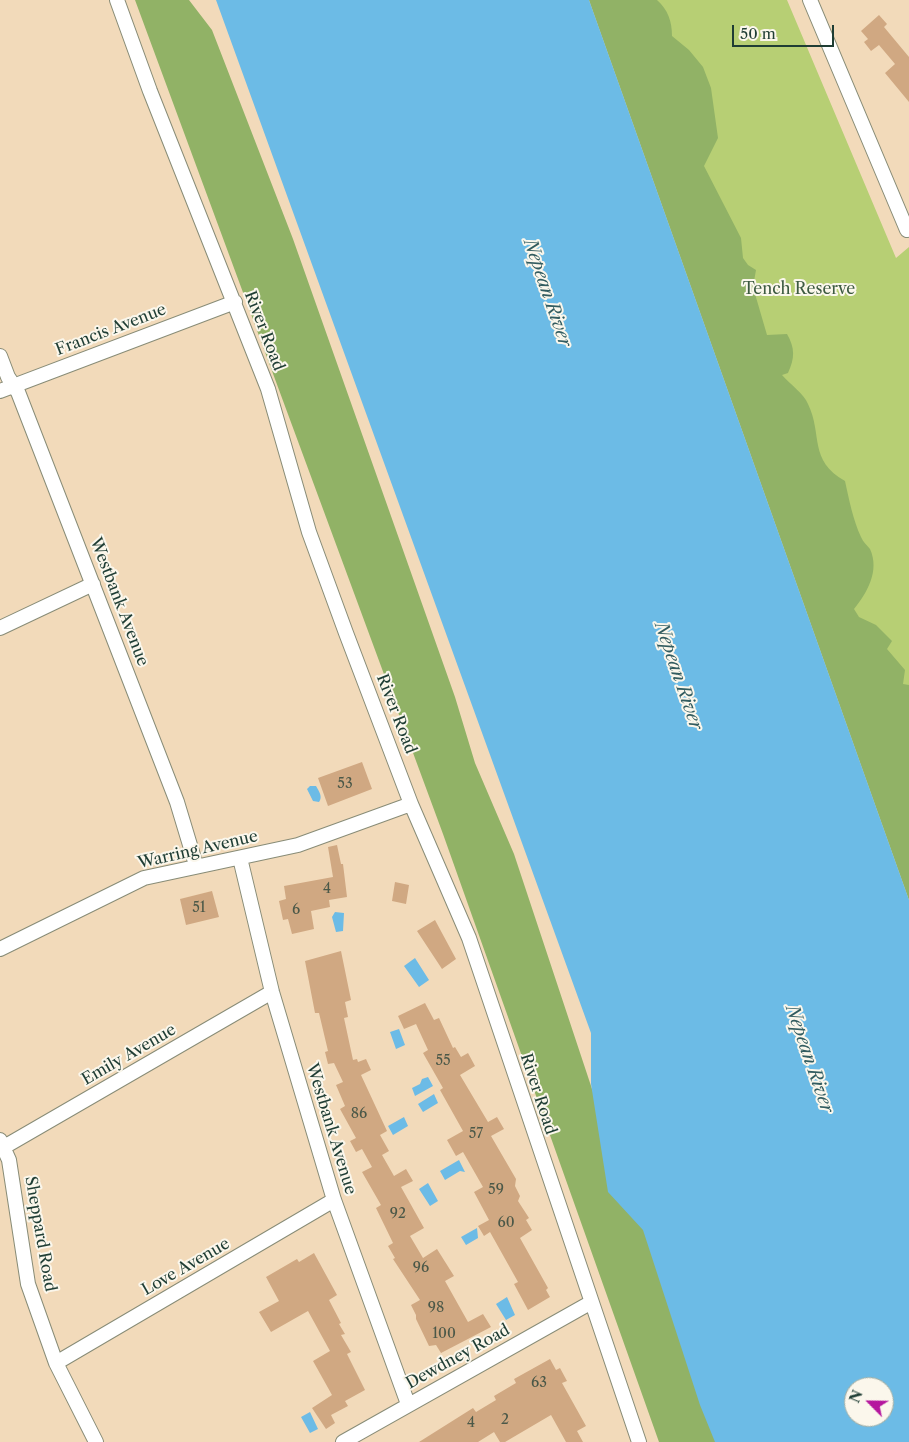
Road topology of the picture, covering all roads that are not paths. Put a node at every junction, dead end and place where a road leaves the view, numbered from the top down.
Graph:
1 (117, 0) edge
2 (810, 0) edge
3 (908, 230) dead end
4 (235, 302) junction
5 (0, 356) edge
6 (14, 386) junction
7 (0, 391) edge
8 (94, 584) junction
9 (0, 628) edge
10 (411, 804) junction
11 (240, 858) junction
12 (196, 865) junction
13 (0, 949) edge
14 (272, 992) junction
15 (2, 1144) edge
16 (334, 1200) junction
17 (590, 1303) junction
18 (56, 1363) junction
19 (408, 1404) junction
20 (96, 1442) edge
21 (343, 1442) edge
22 (639, 1442) edge

1 - 4 street, River Road
2 - 3 street
4 - 6 street, Francis Avenue
4 - 10 street, River Road
5 - 6 street, Westbank Avenue
6 - 7 street, Francis Avenue
6 - 8 street, Westbank Avenue
8 - 9 street
8 - 12 street, Westbank Avenue
10 - 11 street, Warring Avenue
10 - 17 street, River Road
11 - 12 street, Warring Avenue
11 - 14 street, Westbank Avenue
12 - 13 street, Warring Avenue
14 - 15 street, Emily Avenue
14 - 16 street, Westbank Avenue
15 - 18 street, Sheppard Road
16 - 18 street, Love Avenue
16 - 19 street, Westbank Avenue
17 - 19 street, Dewdney Road
17 - 22 street, River Road
18 - 20 street, Sheppard Road
19 - 21 street, Dewdney Road

